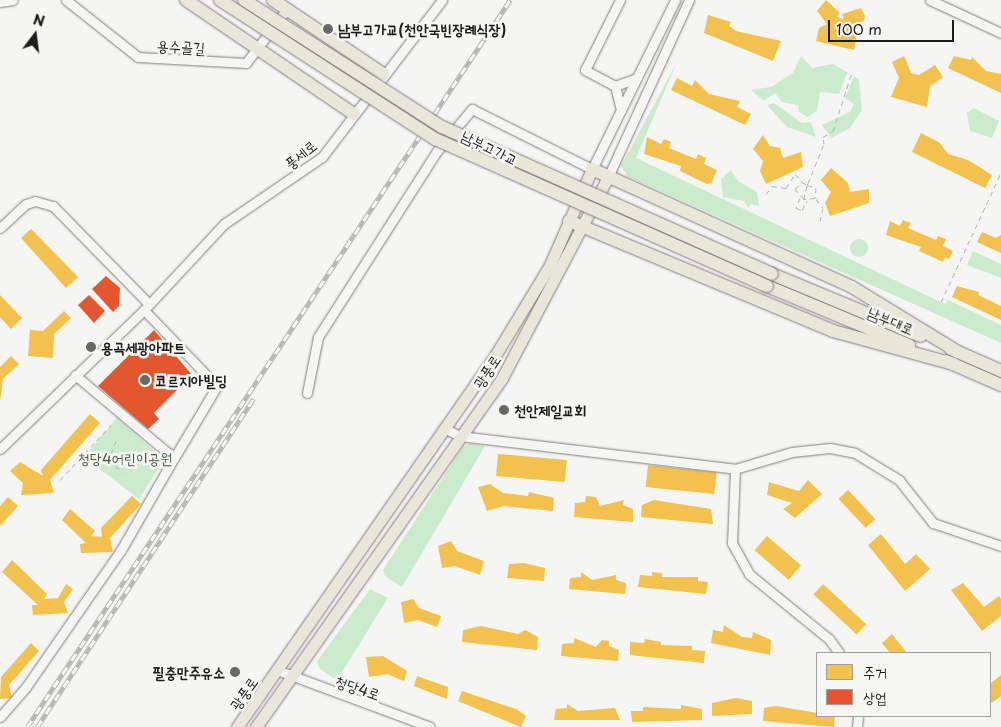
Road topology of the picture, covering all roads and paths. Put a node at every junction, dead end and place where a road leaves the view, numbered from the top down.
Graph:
1 (13, 0) edge
2 (66, 0) edge
3 (186, 0) edge
4 (220, 0) edge
5 (244, 0) edge
6 (273, 0) edge
7 (442, 0) edge
8 (620, 0) edge
9 (675, 0) edge
10 (689, 0) edge
11 (930, 0) edge
12 (0, 2) edge
13 (287, 9) junction
14 (1001, 33) edge
15 (258, 48) junction
16 (852, 72) dead end
17 (383, 74) junction
18 (637, 78) junction
19 (615, 86) junction
20 (621, 113) junction
21 (354, 114) junction
22 (592, 169) junction
23 (1001, 172) edge
24 (608, 177) junction
25 (802, 182) junction
26 (789, 185) junction
27 (807, 185) junction
28 (795, 189) junction
29 (766, 194) dead end
30 (801, 198) junction
31 (815, 198) junction
32 (804, 199) junction
33 (807, 201) junction
34 (569, 221) junction
35 (820, 222) dead end
36 (582, 227) junction
37 (0, 228) edge
38 (769, 280) junction
39 (941, 302) dead end
40 (146, 307) junction
41 (956, 358) junction
42 (1001, 367) edge
43 (982, 369) junction
44 (1001, 371) edge
45 (75, 375) junction
46 (1001, 385) edge
47 (1001, 390) edge
48 (307, 393) dead end
49 (111, 425) dead end
50 (446, 428) junction
51 (460, 436) junction
52 (116, 441) dead end
53 (0, 449) edge
54 (86, 452) junction
55 (108, 456) junction
56 (174, 458) junction
57 (147, 465) dead end
58 (163, 469) dead end
59 (735, 470) junction
60 (124, 472) dead end
61 (60, 480) dead end
62 (1001, 546) edge
63 (838, 652) edge
64 (277, 670) junction
65 (289, 678) junction
66 (0, 717) edge
67 (237, 727) edge
68 (256, 727) edge
69 (430, 727) edge

1 - 12 street
2 - 15 street, 용수골길
3 - 15 highway
4 - 38 highway, 남부고가교, bridge
5 - 38 highway, 남부고가교, bridge
6 - 13 highway
7 - 17 street, 풍세로
8 - 19 street
9 - 18 street, 광풍로
10 - 24 street, 광풍로
11 - 14 street
13 - 15 street, 용수골길
13 - 17 highway
15 - 21 highway
16 - 27 path
17 - 21 street, 풍세로
18 - 19 street
18 - 20 street, 광풍로
19 - 20 street
20 - 22 street, 광풍로
21 - 40 street, 풍세로
22 - 24 highway
22 - 34 main road, 광풍로
22 - 48 street
23 - 39 path
24 - 36 main road, 광풍로
24 - 41 highway
25 - 26 path
25 - 27 path
25 - 28 path
26 - 28 path
26 - 29 path
27 - 31 path
27 - 32 path
28 - 30 path
30 - 32 path
30 - 33 path
31 - 33 path
31 - 35 path
32 - 33 path
34 - 36 highway
34 - 50 main road, 광풍로
36 - 41 highway
36 - 51 main road, 광풍로
37 - 40 street
38 - 41 highway, 남부대로
40 - 45 street, 풍세로
40 - 56 street
41 - 43 highway, 남부대로
42 - 43 highway
43 - 44 highway, 남부대로
43 - 46 highway, 남부대로
43 - 47 highway
45 - 53 street, 풍세로
45 - 56 street
49 - 54 path
50 - 51 street
50 - 64 main road, 광풍로
51 - 59 street
51 - 65 main road, 광풍로
52 - 55 path
54 - 55 path
54 - 61 path
55 - 60 path
56 - 66 street
57 - 58 path
59 - 62 street
59 - 63 street
64 - 65 street, 청당4로
64 - 67 main road, 광풍로
65 - 68 main road, 광풍로
65 - 69 street, 청당4로

